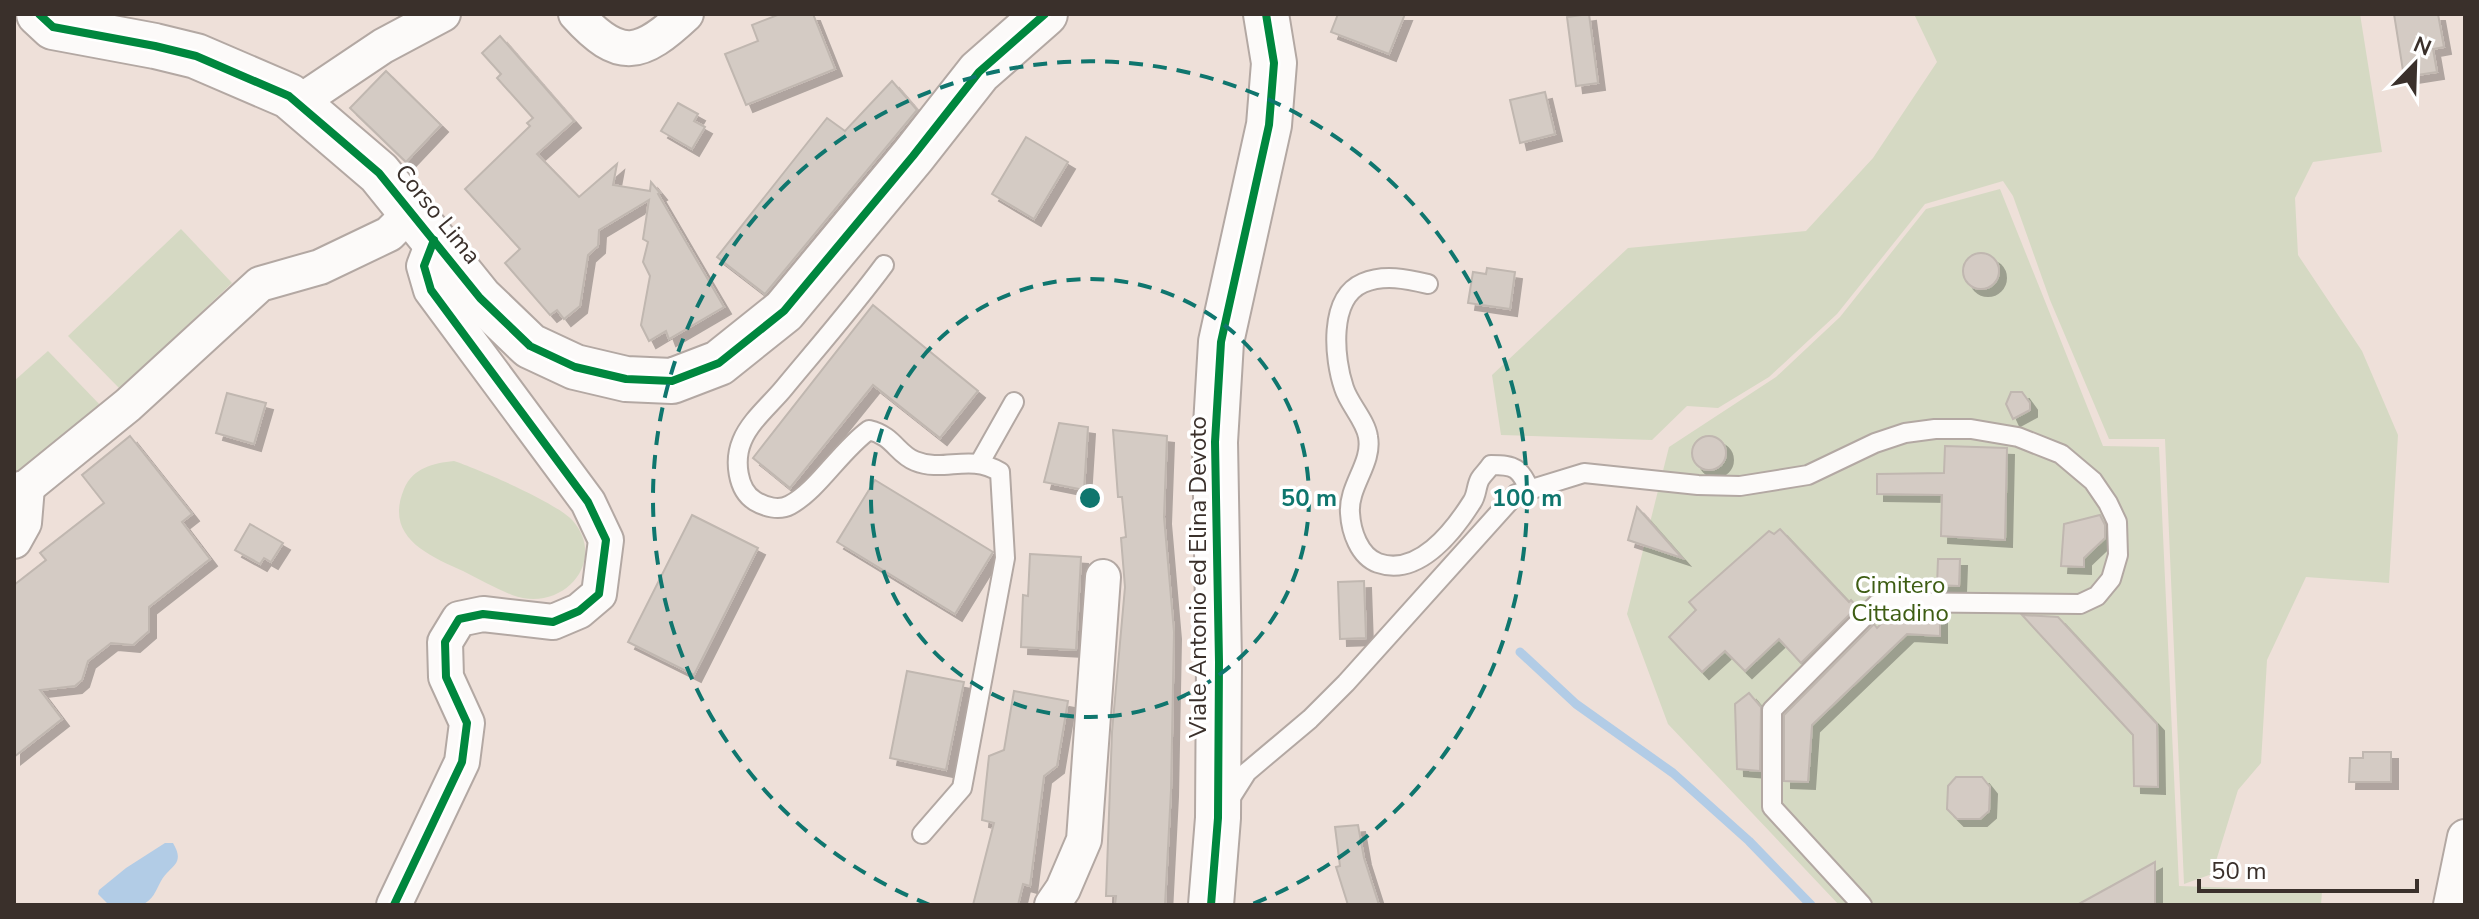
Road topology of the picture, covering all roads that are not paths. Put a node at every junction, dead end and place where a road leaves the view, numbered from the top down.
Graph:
1 (39, 14) edge
2 (443, 14) edge
3 (576, 14) edge
4 (686, 14) edge
5 (1045, 14) edge
6 (1266, 14) edge
7 (93, 25) edge
8 (298, 103) junction
9 (423, 226) junction
10 (884, 265) dead end
11 (1428, 284) dead end
12 (1014, 402) dead end
13 (979, 464) junction
14 (20, 489) edge
15 (1530, 490) junction
16 (14, 541) edge
17 (1103, 577) dead end
18 (1218, 818) junction
19 (922, 834) dead end
20 (2465, 837) edge
21 (394, 905) edge
22 (1052, 905) edge
23 (1211, 905) edge
24 (1862, 905) edge
25 (2451, 905) edge

1 - 7 street, Corso Lima
2 - 8 street
3 - 4 street
5 - 9 street, Corso Lima
6 - 18 street, Viale Antonio ed Elina Devoto
7 - 8 street, Corso Lima
8 - 9 street, Corso Lima
9 - 14 street
9 - 21 street
10 - 13 lane
11 - 15 lane
12 - 13 lane
13 - 19 lane
14 - 16 street
15 - 18 lane
15 - 24 lane
17 - 22 street
18 - 23 street, Viale Antonio ed Elina Devoto
20 - 25 street

